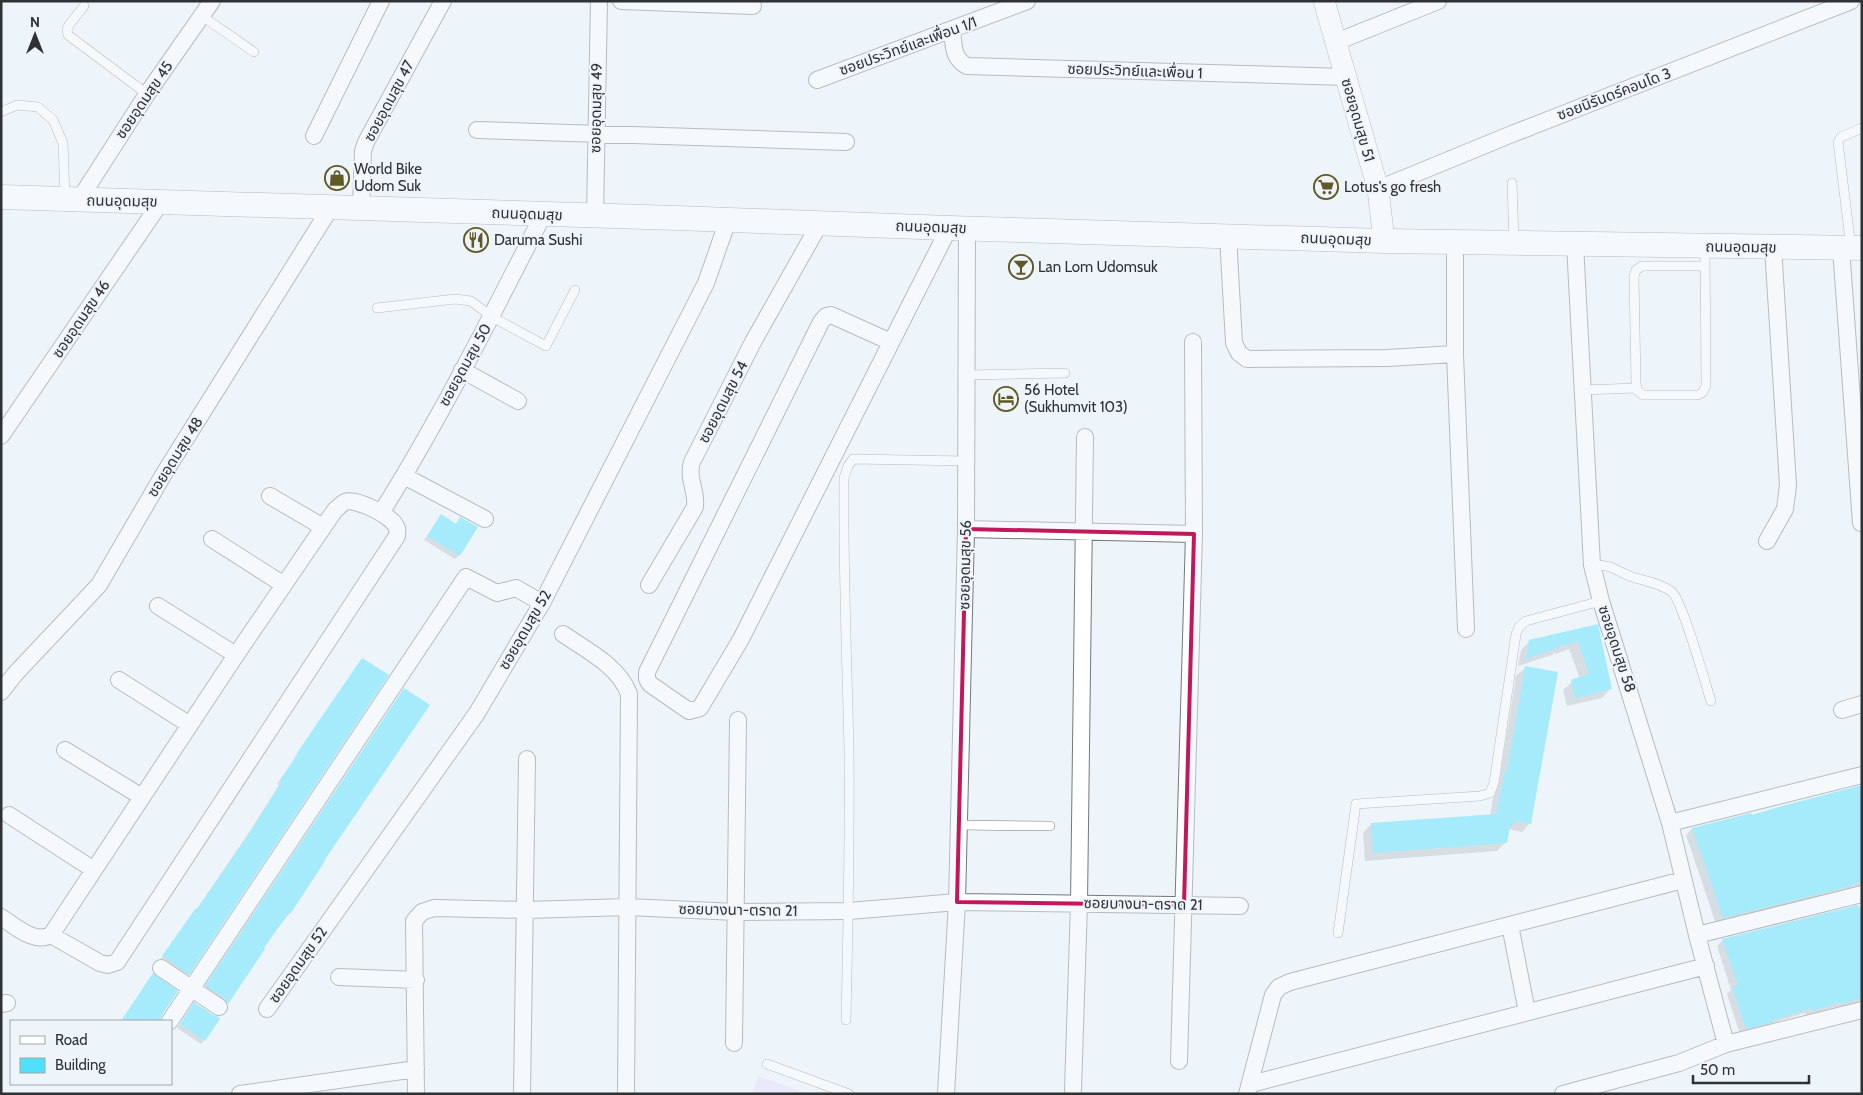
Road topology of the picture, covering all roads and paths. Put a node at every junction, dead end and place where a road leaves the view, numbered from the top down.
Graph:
1 (212, 1) edge
2 (382, 1) edge
3 (443, 1) edge
4 (598, 1) edge
5 (621, 1) edge
6 (1027, 1) edge
7 (1324, 1) edge
8 (1438, 1) edge
9 (1851, 1) edge
10 (84, 6) dead end
11 (753, 6) dead end
12 (202, 16) junction
13 (952, 30) junction
14 (1336, 42) junction
15 (254, 52) dead end
16 (1346, 77) junction
17 (818, 80) dead end
18 (147, 94) junction
19 (1, 112) edge
20 (1862, 128) edge
21 (477, 130) dead end
22 (595, 133) junction
23 (314, 136) dead end
24 (846, 142) dead end
25 (1512, 183) dead end
26 (1378, 189) junction
27 (1, 197) edge
28 (72, 200) junction
29 (160, 202) junction
30 (332, 207) junction
31 (361, 208) junction
32 (543, 214) junction
33 (594, 216) junction
34 (728, 220) junction
35 (820, 222) junction
36 (958, 228) junction
37 (1228, 236) junction
38 (1384, 241) junction
39 (1455, 242) junction
40 (1514, 243) junction
41 (1575, 244) junction
42 (1773, 247) junction
43 (1851, 248) edge
44 (1705, 256) junction
45 (575, 290) dead end
46 (377, 308) dead end
47 (492, 317) junction
48 (891, 342) junction
49 (1192, 342) dead end
50 (1455, 354) junction
51 (462, 370) junction
52 (1065, 373) dead end
53 (967, 375) junction
54 (1636, 388) junction
55 (1582, 390) junction
56 (518, 401) dead end
57 (1, 436) edge
58 (1085, 437) dead end
59 (966, 461) junction
60 (404, 476) junction
61 (270, 496) dead end
62 (381, 513) junction
63 (485, 519) dead end
64 (1861, 523) edge
65 (323, 528) junction
66 (966, 529) junction
67 (1084, 533) junction
68 (1194, 534) junction
69 (212, 539) dead end
70 (1767, 541) dead end
71 (1592, 565) junction
72 (284, 585) junction
73 (649, 585) dead end
74 (1601, 601) junction
75 (542, 604) junction
76 (158, 606) dead end
77 (1466, 629) dead end
78 (563, 634) dead end
79 (236, 655) junction
80 (119, 680) dead end
81 (1, 692) edge
82 (1711, 701) dead end
83 (1862, 704) edge
84 (1842, 710) dead end
85 (738, 720) dead end
86 (190, 725) junction
87 (65, 750) dead end
88 (526, 759) dead end
89 (1862, 775) edge
90 (142, 797) junction
91 (9, 815) dead end
92 (1670, 823) junction
93 (959, 824) junction
94 (1050, 826) dead end
95 (94, 870) junction
96 (1683, 880) junction
97 (1862, 894) edge
98 (957, 902) junction
99 (1078, 903) junction
100 (1184, 905) junction
101 (1240, 906) dead end
102 (628, 907) junction
103 (526, 910) junction
104 (849, 910) junction
105 (736, 912) junction
106 (1, 917) edge
107 (1510, 925) junction
108 (1338, 933) dead end
109 (51, 935) junction
110 (1697, 935) junction
111 (1706, 966) junction
112 (161, 968) dead end
113 (339, 977) dead end
114 (416, 980) junction
115 (192, 989) junction
116 (219, 1007) dead end
117 (268, 1009) dead end
118 (1862, 1010) edge
119 (1527, 1012) junction
120 (171, 1020) edge
121 (846, 1020) dead end
122 (734, 1043) dead end
123 (1726, 1044) junction
124 (1179, 1061) dead end
125 (767, 1064) dead end
126 (416, 1069) junction
127 (1249, 1089) edge
128 (1073, 1090) dead end
129 (240, 1094) edge
130 (416, 1094) edge
131 (522, 1094) edge
132 (626, 1094) edge
133 (849, 1094) edge
134 (946, 1094) edge
135 (1563, 1094) edge

1 - 12 street, ซอยอุดมสุข 45
2 - 23 street
3 - 31 street, ซอยอุดมสุข 47
4 - 22 street, ซอยอุดมสุข 49
5 - 11 street
6 - 13 street, ซอยประวิทย์และเพื่อน 1/1
7 - 14 street, ซอยอุดมสุข 51
8 - 14 street
9 - 26 street, ซอยนิรันดร์คอนโด 3
10 - 18 lane
12 - 15 lane
12 - 18 street, ซอยอุดมสุข 45
13 - 16 street, ซอยประวิทย์และเพื่อน 1
13 - 17 street, ซอยประวิทย์และเพื่อน 1/1
14 - 16 street, ซอยอุดมสุข 51
16 - 26 street, ซอยอุดมสุข 51
18 - 28 street, ซอยอุดมสุข 45
19 - 28 lane
20 - 43 lane
21 - 22 street
22 - 24 street
22 - 33 street, ซอยอุดมสุข 49
25 - 40 lane
26 - 38 street, ซอยอุดมสุข 51
27 - 28 main road, ถนนอุดมสุข
28 - 29 main road, ถนนอุดมสุข
29 - 30 main road, ถนนอุดมสุข
29 - 57 street, ซอยอุดมสุข 46
30 - 31 main road, ถนนอุดมสุข
30 - 81 street, ซอยอุดมสุข 48
31 - 32 main road, ถนนอุดมสุข
32 - 33 main road, ถนนอุดมสุข
32 - 47 street, ซอยอุดมสุข 50
33 - 34 main road, ถนนอุดมสุข
34 - 35 main road, ถนนอุดมสุข
34 - 75 street, ซอยอุดมสุข 52
35 - 36 main road, ถนนอุดมสุข
35 - 73 street, ซอยอุดมสุข 54
36 - 37 main road, ถนนอุดมสุข
36 - 48 street
36 - 53 street, ซอยอุดมสุข 56
37 - 38 main road, ถนนอุดมสุข
37 - 50 street
38 - 39 main road, ถนนอุดมสุข
39 - 40 main road, ถนนอุดมสุข
39 - 50 street
40 - 41 main road, ถนนอุดมสุข
41 - 44 main road, ถนนอุดมสุข
41 - 55 street, ซอยอุดมสุข 58
42 - 43 main road, ถนนอุดมสุข
42 - 44 main road, ถนนอุดมสุข
42 - 70 street
43 - 64 street
44 - 54 lane
44 - 54 lane
45 - 47 lane
46 - 47 lane
47 - 51 street, ซอยอุดมสุข 50
48 - 48 street
49 - 68 street
50 - 77 street
51 - 56 street
51 - 60 street, ซอยอุดมสุข 50
52 - 53 lane
53 - 59 street, ซอยอุดมสุข 56
54 - 55 lane
55 - 71 street, ซอยอุดมสุข 58
58 - 67 street
59 - 66 street, ซอยอุดมสุข 56
59 - 104 lane
60 - 62 street, ซอยอุดมสุข 50
60 - 63 street
61 - 65 street
62 - 65 street
62 - 109 street
65 - 72 street
66 - 67 street
66 - 93 street, ซอยอุดมสุข 56
67 - 68 street
67 - 99 street
68 - 100 street
69 - 72 street
71 - 74 street, ซอยอุดมสุข 58
71 - 82 lane
72 - 79 street
74 - 92 street, ซอยอุดมสุข 58
74 - 108 lane
75 - 115 street
75 - 117 street, ซอยอุดมสุข 52
76 - 79 street
78 - 102 street
79 - 86 street
80 - 86 street
83 - 84 street
85 - 105 street
86 - 90 street
87 - 90 street
88 - 103 street
89 - 92 street
90 - 95 street
91 - 95 street
92 - 96 street, ซอยอุดมสุข 58
93 - 94 lane
93 - 98 street, ซอยอุดมสุข 56
95 - 109 street
96 - 107 street
96 - 110 street, ซอยอุดมสุข 58
97 - 110 street
98 - 99 street, ซอยบางนา-ตราด 21
98 - 104 street, ซอยบางนา-ตราด 21
98 - 134 street, ซอยอุดมสุข 56
99 - 100 street, ซอยบางนา-ตราด 21
99 - 128 street
100 - 101 street, ซอยบางนา-ตราด 21
100 - 124 street
102 - 103 street, ซอยบางนา-ตราด 21
102 - 105 street, ซอยบางนา-ตราด 21
102 - 132 street
103 - 114 street, ซอยบางนา-ตราด 21
103 - 131 street
104 - 105 street, ซอยบางนา-ตราด 21
104 - 121 lane
105 - 122 street
106 - 109 street
107 - 119 street
107 - 127 street
110 - 111 street, ซอยอุดมสุข 58
111 - 119 street
111 - 123 street, ซอยอุดมสุข 58
112 - 115 street
113 - 114 street
114 - 126 street, ซอยบางนา-ตราด 21
115 - 116 street
115 - 120 street
118 - 123 street
119 - 127 street
123 - 135 street
125 - 133 lane
126 - 129 street
126 - 130 street, ซอยบางนา-ตราด 21

